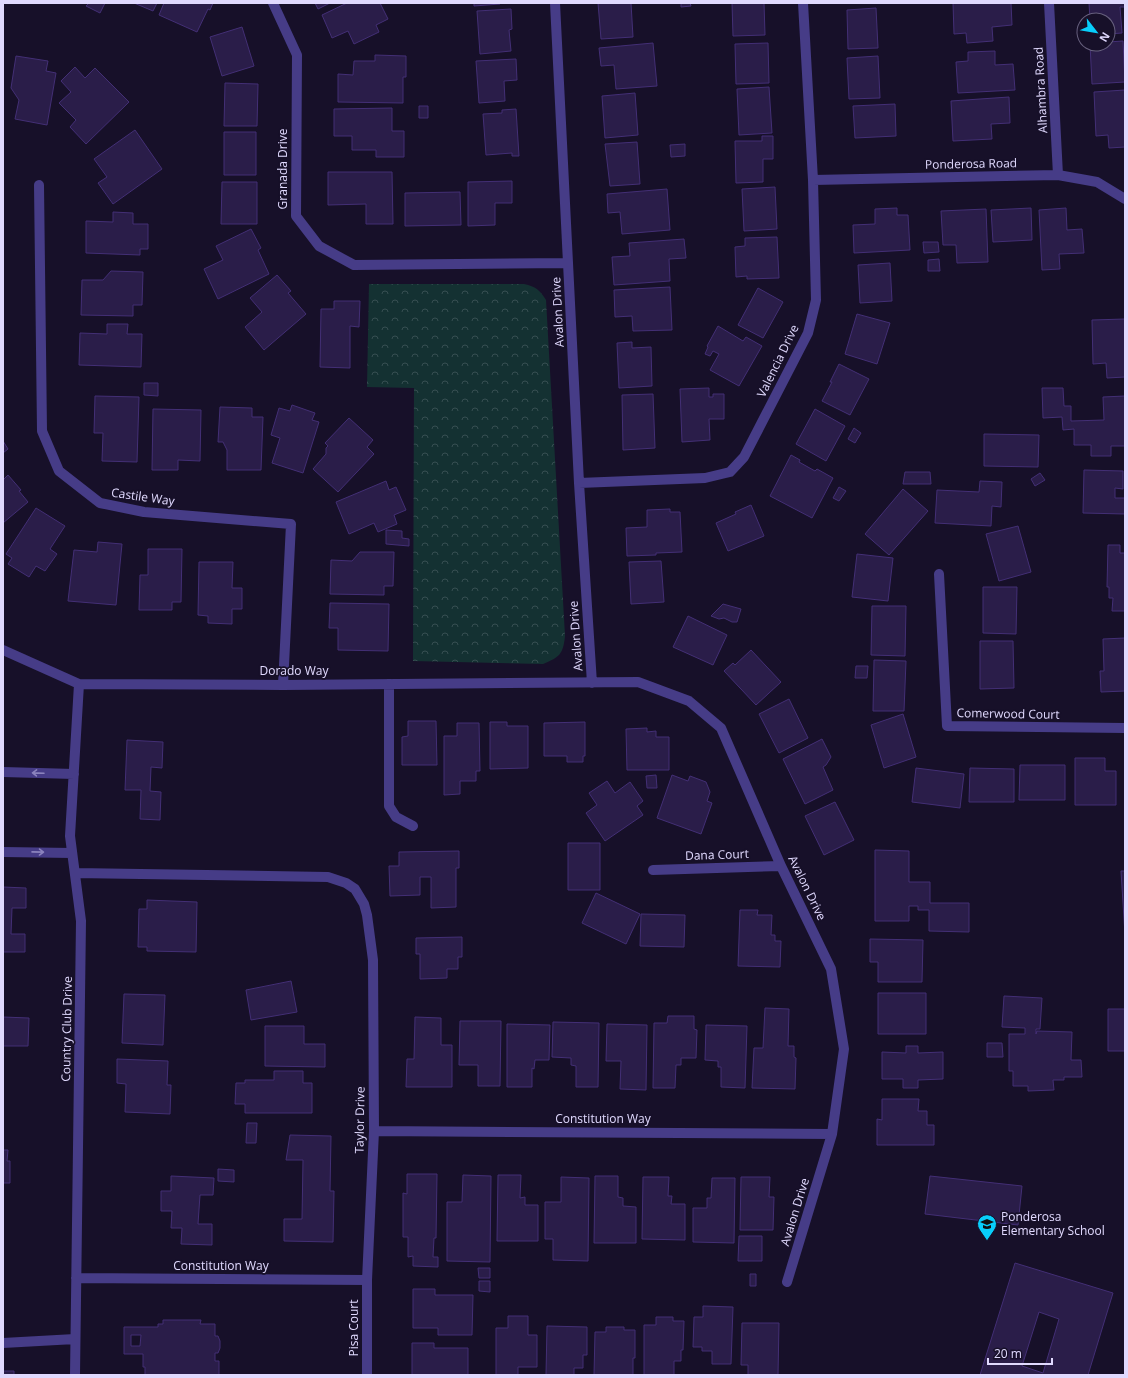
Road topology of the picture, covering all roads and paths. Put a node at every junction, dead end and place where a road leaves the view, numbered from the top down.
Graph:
1 (273, 3) edge
2 (555, 3) edge
3 (803, 3) edge
4 (1049, 3) edge
5 (1058, 175) junction
6 (813, 180) junction
7 (39, 185) dead end
8 (1125, 199) edge
9 (568, 263) junction
10 (578, 483) junction
11 (939, 574) dead end
12 (3, 650) edge
13 (592, 683) junction
14 (79, 684) junction
15 (389, 684) junction
16 (283, 685) junction
17 (1125, 728) edge
18 (3, 772) edge
19 (74, 774) junction
20 (413, 826) dead end
21 (3, 852) edge
22 (72, 853) junction
23 (781, 866) junction
24 (653, 870) dead end
25 (75, 873) junction
26 (374, 1131) junction
27 (832, 1134) junction
28 (76, 1278) junction
29 (367, 1280) junction
30 (787, 1282) dead end
31 (75, 1339) junction
32 (3, 1343) edge
33 (75, 1375) edge
34 (368, 1375) edge

1 - 9 street, Granada Drive
2 - 9 street, Avalon Drive
3 - 6 street, Valencia Drive
4 - 5 street, Alhambra Road
5 - 6 street, Ponderosa Road
5 - 8 street, Ponderosa Road
6 - 10 street, Valencia Drive
7 - 16 street, Castile Way
9 - 10 street, Avalon Drive
10 - 13 street, Avalon Drive
11 - 17 street, Comerwood Court
12 - 14 street, Dorado Way
13 - 15 street, Dorado Way
13 - 23 street, Avalon Drive
14 - 16 street, Dorado Way
14 - 19 street, Country Club Drive
15 - 16 street, Dorado Way
15 - 20 street
19 -> 18 street
19 - 22 street, Country Club Drive
21 -> 22 street
22 - 25 street, Country Club Drive
23 - 24 street, Dana Court
23 - 27 street, Avalon Drive
25 - 26 street, Taylor Drive
25 - 28 street, Country Club Drive
26 - 27 street, Constitution Way
26 - 29 street, Taylor Drive
27 - 30 street, Avalon Drive
28 - 29 street, Constitution Way
28 - 31 street, Country Club Drive
29 - 34 street, Pisa Court
31 - 32 street
31 - 33 street, Country Club Drive

